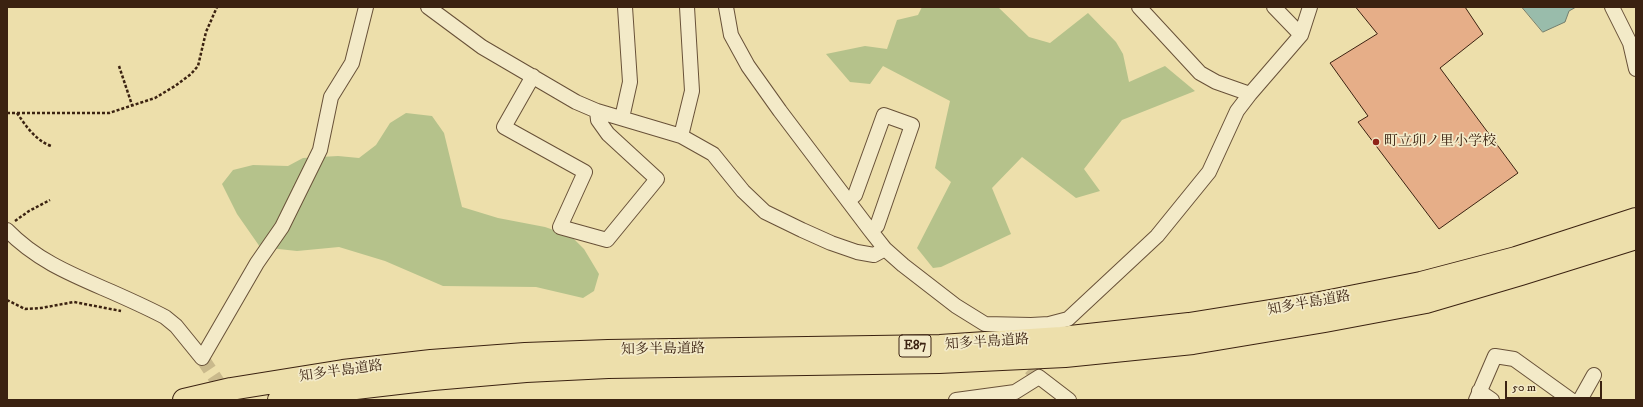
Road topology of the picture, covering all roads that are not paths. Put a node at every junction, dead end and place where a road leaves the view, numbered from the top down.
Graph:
1 (366, 7) edge
2 (428, 7) edge
3 (626, 7) edge
4 (687, 7) edge
5 (726, 7) edge
6 (1139, 7) edge
7 (1274, 7) edge
8 (1310, 7) edge
9 (1612, 7) edge
10 (1301, 35) junction
11 (1636, 69) edge
12 (533, 76) junction
13 (1250, 94) junction
14 (596, 111) junction
15 (622, 118) junction
16 (681, 136) junction
17 (848, 201) junction
18 (1636, 219) edge
19 (10, 226) edge
20 (870, 230) junction
21 (1636, 238) edge
22 (885, 249) junction
23 (1594, 375) dead end
24 (1478, 396) edge
25 (184, 400) edge
26 (279, 400) edge
27 (956, 400) edge
28 (1069, 400) edge
29 (1492, 400) edge
30 (1571, 400) edge
31 (1580, 400) edge

1 - 19 street
2 - 12 street
3 - 15 street
4 - 16 street
5 - 17 street
6 - 13 street
7 - 10 street
8 - 10 street
9 - 11 street
10 - 13 street
12 - 14 street
12 - 14 street
13 - 22 street
14 - 15 street
15 - 16 street
16 - 22 street
17 - 20 street
17 - 20 street
18 - 25 highway, 知多半島道路 / E87
20 - 22 street
21 - 26 highway, 知多半島道路 / E87
23 - 31 street
24 - 29 street
24 - 30 street
27 - 28 street

